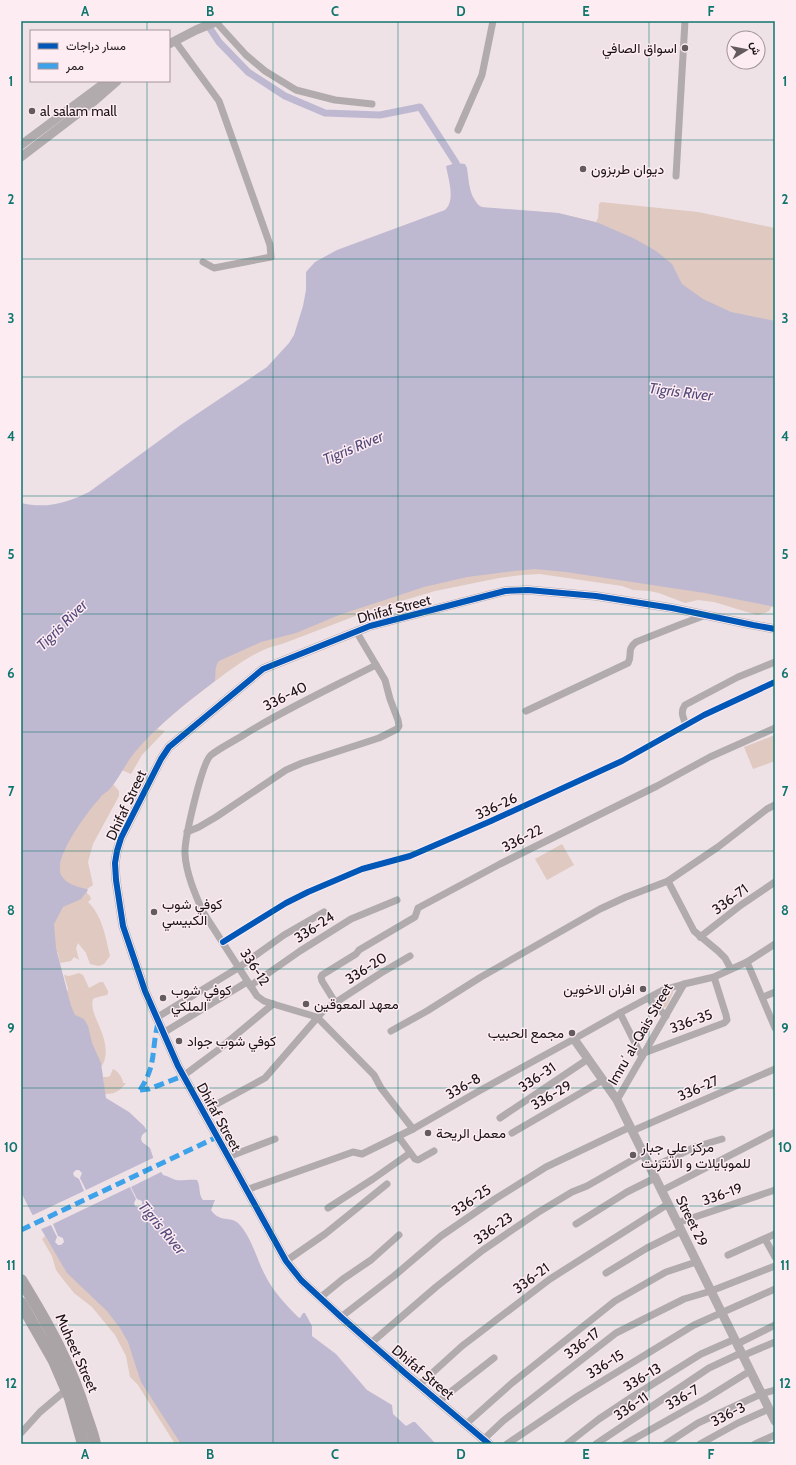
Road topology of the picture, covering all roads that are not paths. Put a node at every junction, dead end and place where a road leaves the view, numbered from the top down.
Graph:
1 (217, 21) edge
2 (493, 21) edge
3 (685, 21) edge
4 (172, 42) edge
5 (106, 82) edge
6 (117, 82) edge
7 (372, 104) dead end
8 (458, 130) dead end
9 (21, 145) edge
10 (21, 157) edge
11 (676, 176) dead end
12 (203, 262) dead end
13 (706, 615) junction
14 (775, 629) edge
15 (356, 631) junction
16 (775, 662) edge
17 (376, 665) junction
18 (775, 682) edge
19 (526, 711) dead end
20 (686, 725) junction
21 (775, 728) edge
22 (209, 756) joint
23 (775, 805) edge
24 (187, 832) junction
25 (668, 881) junction
26 (775, 882) edge
27 (397, 900) dead end
28 (324, 912) dead end
29 (700, 937) junction
30 (223, 942) junction
31 (775, 944) edge
32 (410, 956) dead end
33 (747, 962) junction
34 (238, 968) junction
35 (731, 969) junction
36 (714, 977) junction
37 (248, 984) junction
38 (684, 984) junction
39 (775, 992) edge
40 (763, 997) junction
41 (648, 998) junction
42 (336, 1002) junction
43 (273, 1004) junction
44 (620, 1013) junction
45 (666, 1016) junction
46 (317, 1017) junction
47 (156, 1018) junction
48 (775, 1028) edge
49 (391, 1031) dead end
50 (163, 1033) junction
51 (574, 1039) junction
52 (643, 1055) junction
53 (588, 1059) junction
54 (775, 1069) edge
55 (183, 1076) junction
56 (603, 1080) junction
57 (617, 1100) junction
58 (202, 1112) junction
59 (500, 1118) dead end
60 (413, 1129) junction
61 (631, 1129) junction
62 (775, 1132) edge
63 (512, 1133) dead end
64 (398, 1136) junction
65 (275, 1139) dead end
66 (722, 1139) dead end
67 (434, 1151) dead end
68 (410, 1153) junction
69 (643, 1154) junction
70 (228, 1157) junction
71 (651, 1168) junction
72 (655, 1178) junction
73 (387, 1184) dead end
74 (246, 1190) junction
75 (775, 1190) edge
76 (661, 1191) junction
77 (668, 1204) junction
78 (328, 1208) dead end
79 (576, 1224) dead end
80 (679, 1227) junction
81 (775, 1234) edge
82 (399, 1235) dead end
83 (765, 1239) junction
84 (728, 1255) dead end
85 (775, 1257) edge
86 (286, 1261) junction
87 (696, 1262) junction
88 (775, 1266) edge
89 (606, 1273) dead end
90 (21, 1280) edge
91 (775, 1290) edge
92 (710, 1291) junction
93 (321, 1297) junction
94 (21, 1303) edge
95 (722, 1314) junction
96 (341, 1317) junction
97 (26, 1321) edge
98 (775, 1325) edge
99 (736, 1342) junction
100 (775, 1342) edge
101 (371, 1343) junction
102 (742, 1354) junction
103 (494, 1358) dead end
104 (750, 1371) junction
105 (419, 1385) junction
106 (66, 1390) junction
107 (775, 1390) edge
108 (761, 1394) junction
109 (439, 1401) junction
110 (769, 1408) junction
111 (775, 1421) edge
112 (466, 1424) junction
113 (21, 1433) edge
114 (775, 1435) edge
115 (86, 1439) edge
116 (487, 1442) edge
117 (95, 1444) edge
118 (506, 1444) edge
119 (567, 1444) edge
120 (596, 1444) edge
121 (625, 1444) edge
122 (666, 1444) edge
123 (700, 1444) edge
124 (755, 1444) edge

1 - 4 street
1 - 7 street
2 - 8 street
3 - 11 street
4 - 12 street
5 - 9 street
6 - 10 street
13 - 14 street, Dhifaf Street
13 - 15 street, Dhifaf Street
13 - 19 street
15 - 17 street
15 - 47 street, Dhifaf Street
16 - 20 street
17 - 22 street, 336-40
17 - 24 street
18 - 20 street, 336-26
20 - 30 street, 336-26
21 - 42 street, 336-22
22 - 24 street, 336-12
23 - 25 street
24 - 30 street, 336-12
25 - 29 street
25 - 49 street
26 - 29 street, 336-71
27 - 37 street, 336-24
28 - 34 street
29 - 35 street
30 - 34 street, 336-12
31 - 33 street, Imruʾ al-Qais Street
32 - 42 street, 336-20
33 - 35 street, Imruʾ al-Qais Street
33 - 40 street
34 - 37 street, 336-12
34 - 47 street
35 - 36 street, Imruʾ al-Qais Street
36 - 38 street, Imruʾ al-Qais Street
36 - 52 street, 336-35
37 - 43 street, 336-12
37 - 50 street, 336-24
38 - 41 street, 336-8
38 - 45 street, Imruʾ al-Qais Street
39 - 40 street
40 - 48 street
41 - 44 street, 336-8
41 - 45 street
42 - 46 street, 336-20
43 - 46 street, 336-12
43 - 55 street
44 - 51 street, 336-8
44 - 52 street
45 - 52 street, Imruʾ al-Qais Street
46 - 58 street, 336-20
46 - 60 street, 336-12
47 - 50 street, Dhifaf Street
50 - 55 street, Dhifaf Street
51 - 53 street, Street 29
51 - 60 street, 336-8
52 - 57 street, Imruʾ al-Qais Street
53 - 56 street, Street 29
53 - 59 street, 336-31
54 - 61 street, 336-27
55 - 58 street, Dhifaf Street
56 - 57 street, Street 29
56 - 63 street, 336-29
57 - 61 street, Street 29
58 - 70 street, Dhifaf Street
60 - 64 street, 336-8
61 - 69 street, Street 29
61 - 96 street, 336-25
62 - 76 street
64 - 68 street
64 - 74 street, 336-8
65 - 70 street
66 - 71 street
67 - 68 street
68 - 78 street
69 - 71 street, Street 29
69 - 101 street, 336-23
70 - 74 street, Dhifaf Street
71 - 72 street, Street 29
72 - 76 street, Street 29
72 - 79 street
73 - 86 street
74 - 86 street, Dhifaf Street
75 - 80 street, 336-19
76 - 77 street, Street 29
77 - 80 street, Street 29
77 - 105 street, 336-21
80 - 87 street, Street 29
80 - 89 street, 336-19
81 - 83 street
82 - 93 street
83 - 84 street
83 - 85 street
86 - 93 street, Dhifaf Street
87 - 92 street, Street 29
87 - 112 street
88 - 92 street
90 - 115 main road, Muheet Street
91 - 95 street, 336-15
92 - 95 street, Street 29
92 - 116 street, 336-17
93 - 96 street, Dhifaf Street
94 - 97 main road, Muheet Street
95 - 99 street, Street 29
95 - 118 street, 336-15
96 - 101 street, Dhifaf Street
97 - 106 main road, Muheet Street
98 - 99 street, 336-13
99 - 102 street, Street 29
99 - 119 street, 336-13
100 - 102 street, 336-11
101 - 105 street, Dhifaf Street
102 - 104 street, Street 29
102 - 120 street, 336-11
103 - 109 street
104 - 108 street, Street 29
104 - 121 street, 336-7
105 - 109 street, Dhifaf Street
106 - 113 street
106 - 115 main road, Muheet Street
107 - 108 street
108 - 110 street, Street 29
108 - 122 street
109 - 112 street, Dhifaf Street
110 - 111 street, Street 29
110 - 123 street, 336-3
112 - 116 street, Dhifaf Street
114 - 124 street
115 - 117 main road, Muheet Street

